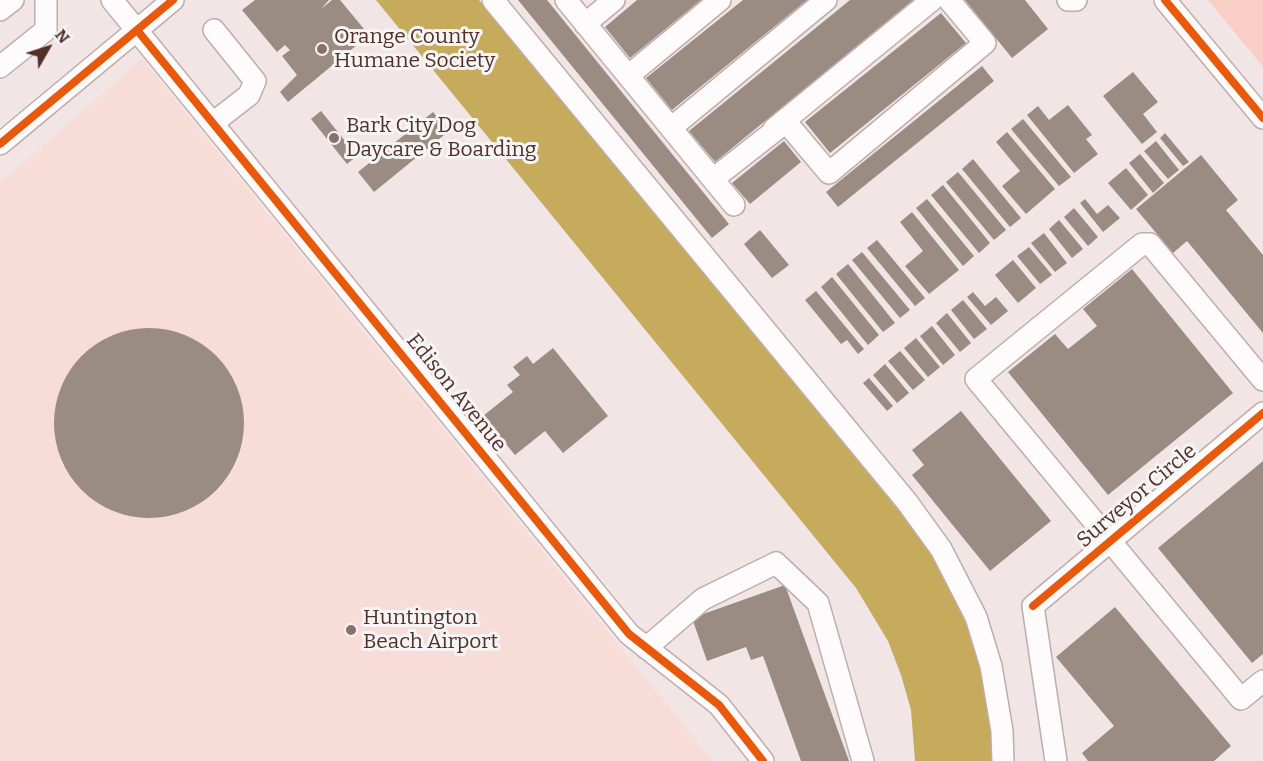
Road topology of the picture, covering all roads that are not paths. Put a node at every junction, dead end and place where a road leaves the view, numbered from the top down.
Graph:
1 (13, 0) edge
2 (46, 0) edge
3 (112, 0) edge
4 (173, 0) edge
5 (493, 0) edge
6 (566, 0) edge
7 (614, 0) edge
8 (720, 0) edge
9 (826, 0) edge
10 (932, 0) edge
11 (950, 0) edge
12 (1068, 0) edge
13 (1076, 0) edge
14 (1165, 0) edge
15 (0, 10) edge
16 (585, 24) junction
17 (137, 30) junction
18 (214, 30) dead end
19 (0, 67) edge
20 (628, 76) junction
21 (1263, 118) edge
22 (213, 123) junction
23 (671, 128) junction
24 (0, 144) edge
25 (713, 179) junction
26 (734, 205) dead end
27 (1263, 380) edge
28 (1263, 413) edge
29 (1111, 542) junction
30 (646, 648) junction
31 (1263, 681) edge
32 (763, 761) edge
33 (863, 761) edge
34 (1003, 761) edge
35 (1056, 761) edge

1 - 15 street
2 - 19 street
3 - 17 street, Edison Avenue
4 - 17 street
5 - 34 street
6 - 16 street
7 - 16 street
8 - 20 street
9 - 23 street
10 - 25 street
11 - 25 street
12 - 13 street
14 - 21 street
16 - 20 street
17 - 22 street, Edison Avenue
17 - 24 street
18 - 22 street
20 - 23 street
22 - 30 street, Edison Avenue
23 - 25 street
25 - 26 street
27 - 29 street
28 - 29 street, Surveyor Circle
29 - 31 street
29 - 35 street, Surveyor Circle
30 - 32 street, Edison Avenue
30 - 33 street

